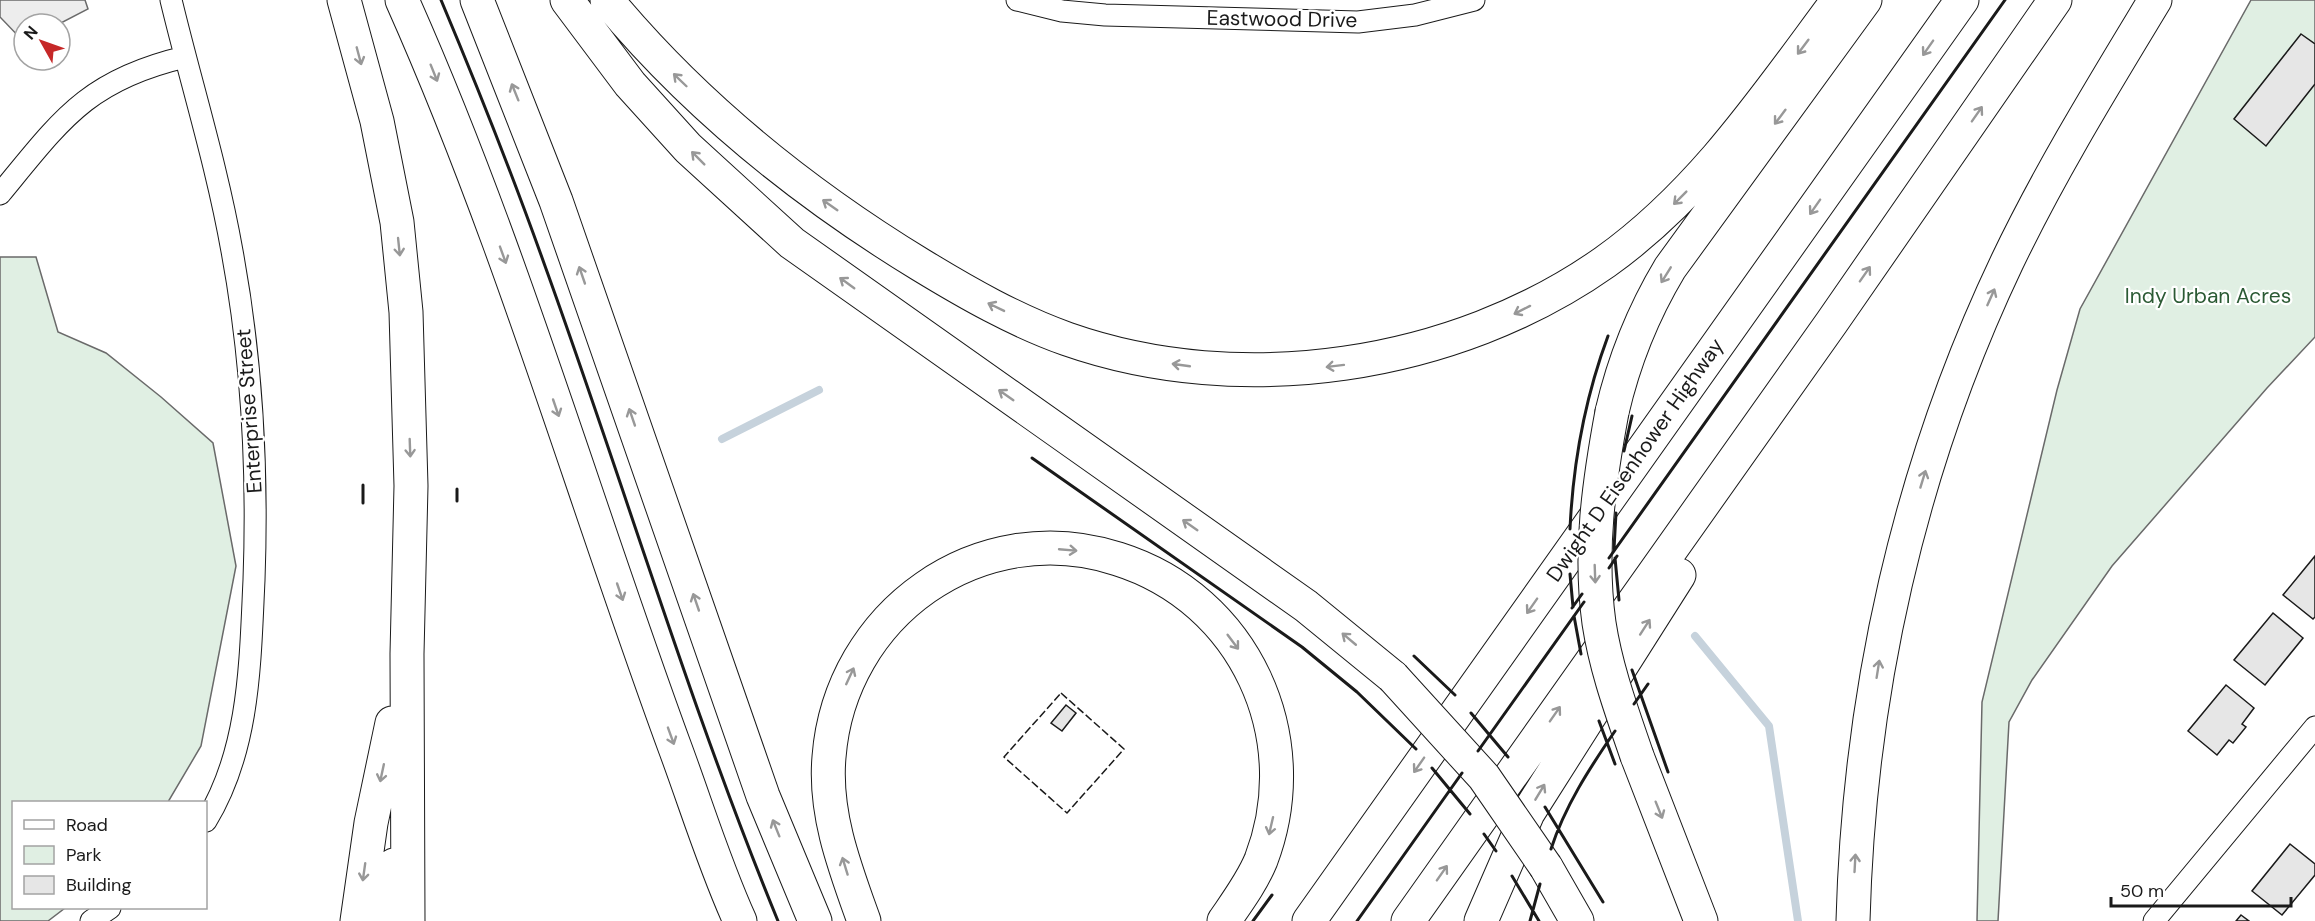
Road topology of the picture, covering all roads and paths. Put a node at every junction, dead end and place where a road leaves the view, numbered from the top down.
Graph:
1 (171, 0) edge
2 (344, 0) edge
3 (402, 0) edge
4 (477, 0) edge
5 (567, 0) edge
6 (607, 0) edge
7 (1017, 0) edge
8 (1474, 0) edge
9 (1838, 0) edge
10 (1865, 0) edge
11 (1962, 0) edge
12 (2055, 0) edge
13 (2155, 0) edge
14 (185, 57) junction
15 (0, 194) edge
16 (1832, 322) junction
17 (406, 654) junction
18 (2315, 727) edge
19 (406, 811) junction
20 (207, 819) edge
21 (109, 909) edge
22 (91, 921) edge
23 (357, 921) edge
24 (383, 921) edge
25 (408, 921) edge
26 (740, 921) edge
27 (814, 921) edge
28 (864, 921) edge
29 (1224, 921) edge
30 (1309, 921) edge
31 (1408, 921) edge
32 (1481, 921) edge
33 (1577, 921) edge
34 (1701, 921) edge
35 (1854, 921) edge
36 (2154, 921) edge

1 - 14 street, Enterprise Street
2 -> 17 highway
3 -> 26 highway
27 -> 4 highway
33 -> 5 highway, bridge
9 -> 6 highway
7 - 8 street, Eastwood Drive
10 -> 34 highway, bridge
11 -> 30 highway, Dwight D Eisenhower Highway
16 -> 12 highway
35 -> 13 highway
14 - 15 street
14 - 20 street, Enterprise Street
31 -> 16 highway
32 -> 16 highway
17 - 19 highway
17 -> 23 highway
18 - 36 street
19 - 24 highway
19 - 25 highway
21 - 22 street
28 -> 29 highway

